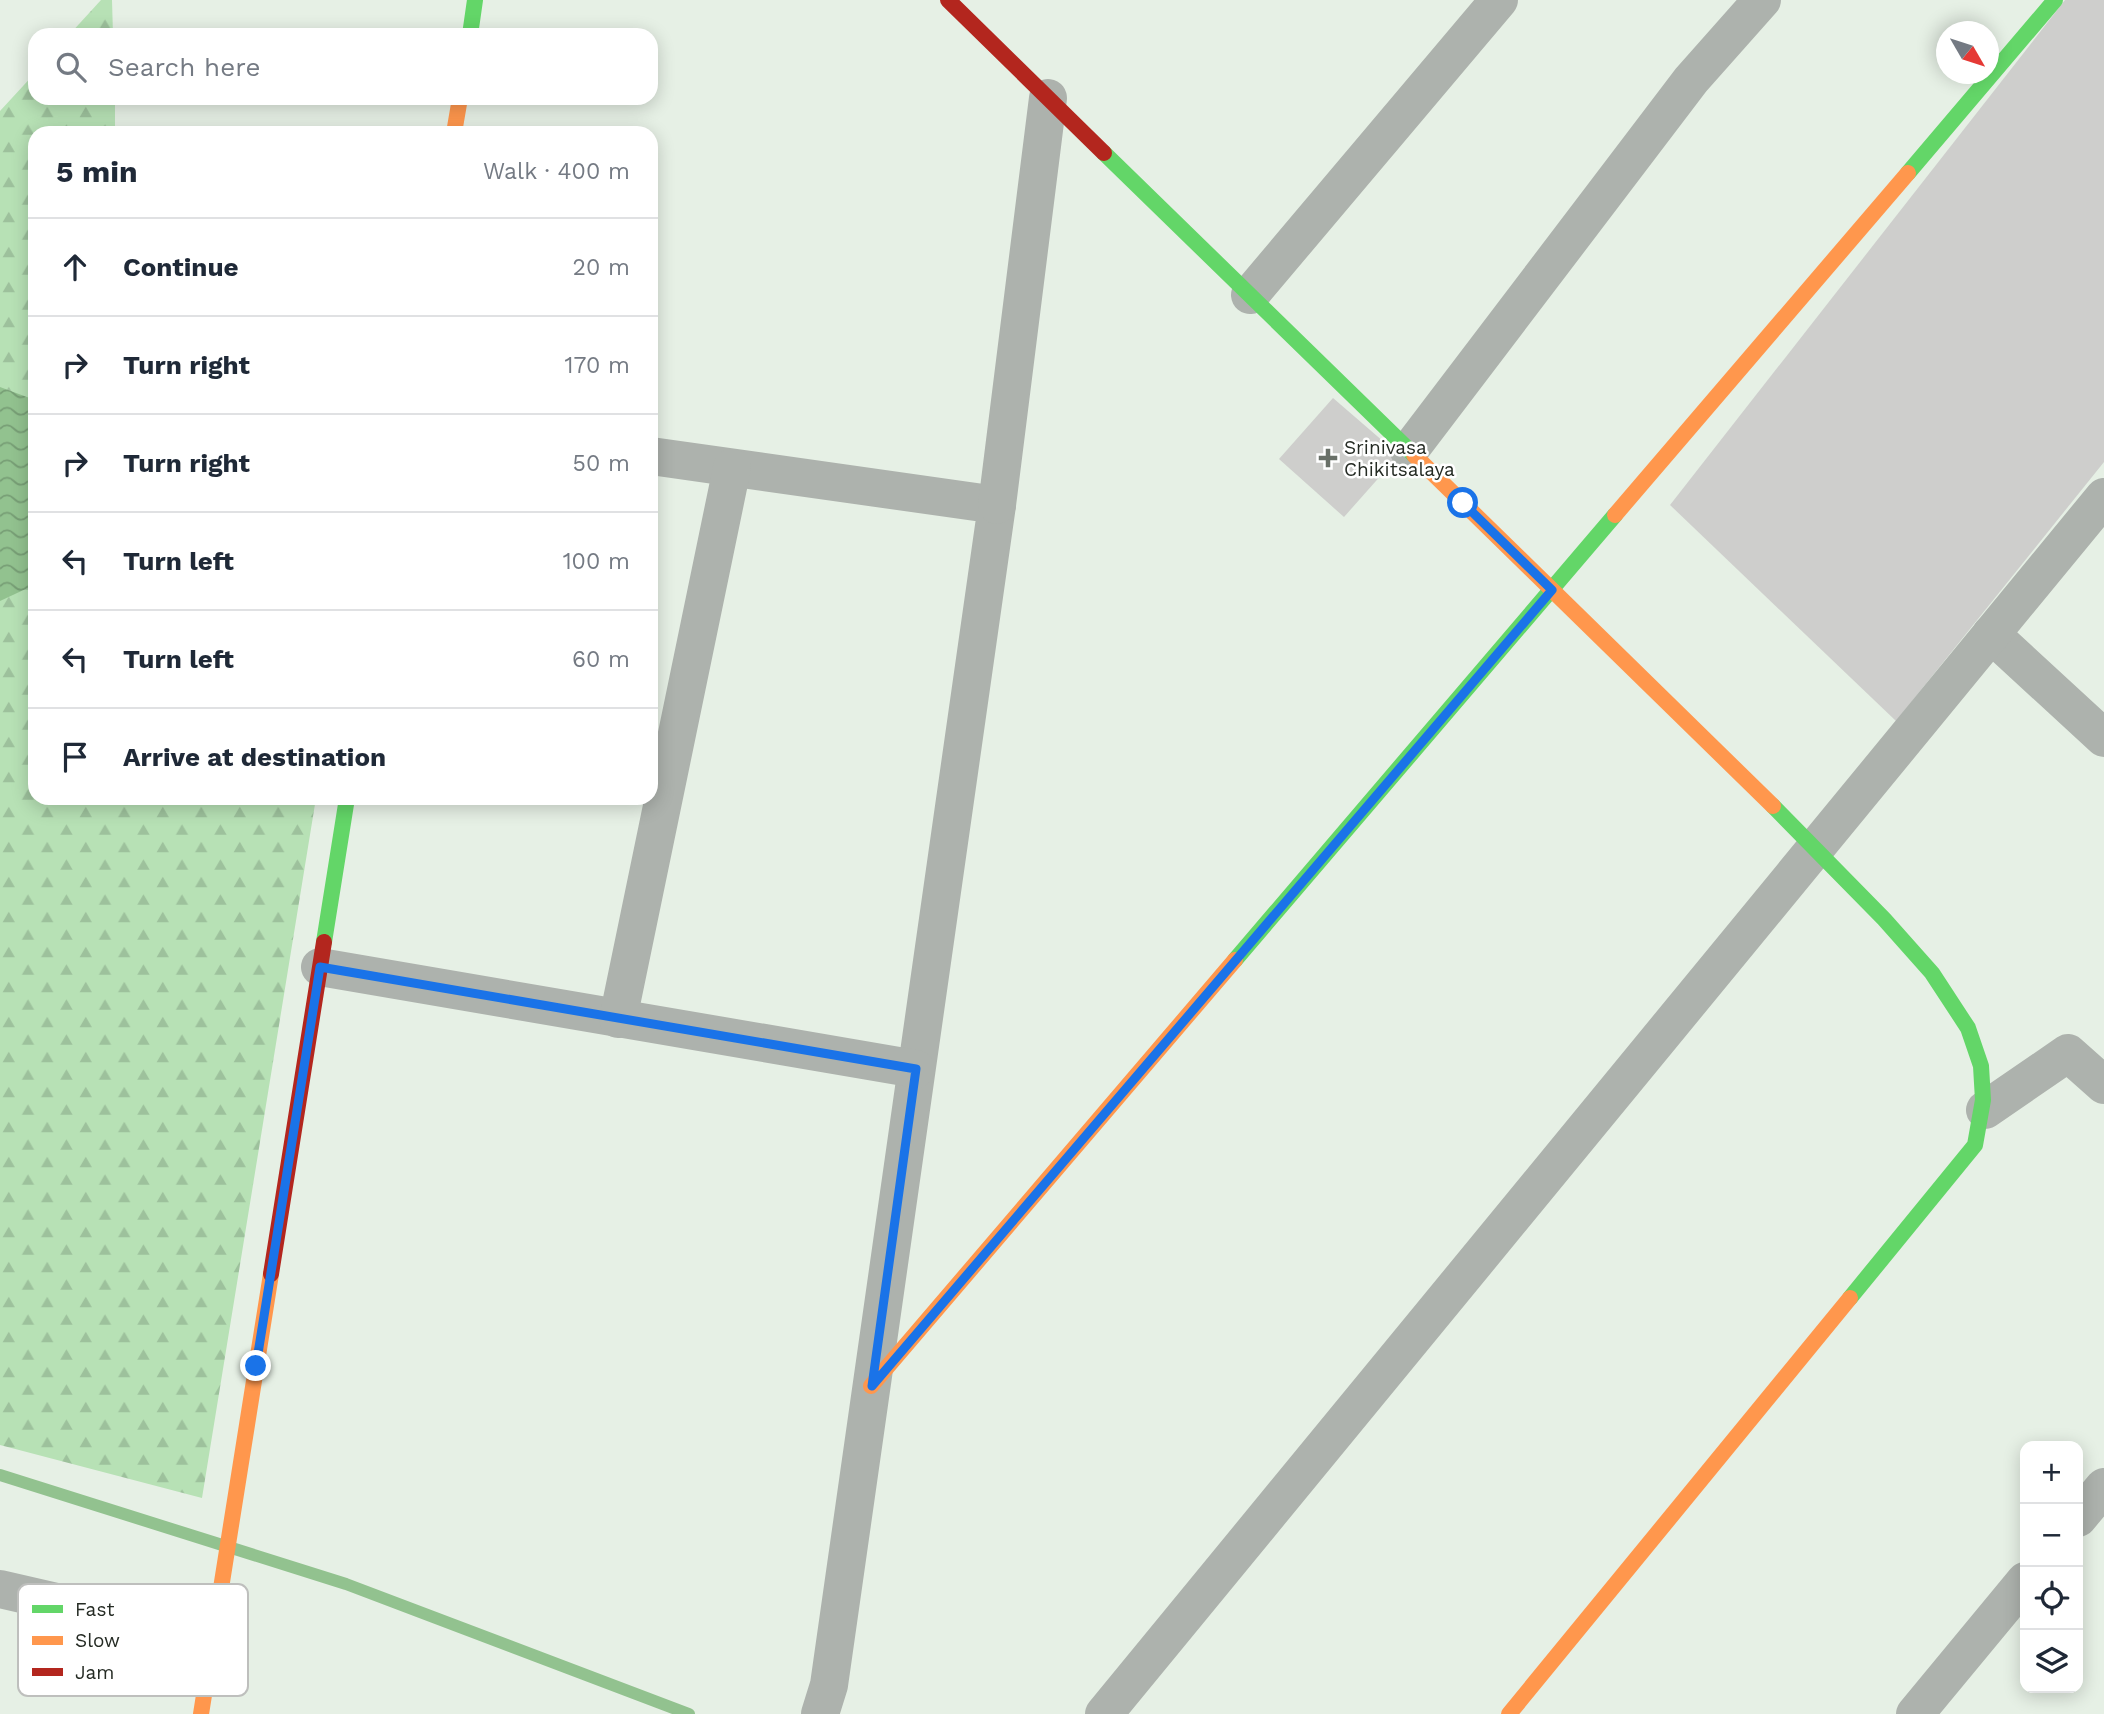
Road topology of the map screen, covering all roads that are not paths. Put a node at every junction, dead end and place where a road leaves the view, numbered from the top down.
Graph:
1 (475, 0) edge
2 (948, 0) edge
3 (1499, 0) edge
4 (1762, 0) edge
5 (2055, 0) edge
6 (471, 28) edge
7 (1048, 98) junction
8 (459, 105) edge
9 (455, 126) edge
10 (1250, 295) junction
11 (1409, 451) junction
12 (658, 457) edge
13 (732, 468) junction
14 (2104, 497) edge
15 (997, 505) junction
16 (1552, 590) junction
17 (1991, 634) junction
18 (2104, 738) edge
19 (346, 805) edge
20 (1816, 848) junction
21 (320, 967) junction
22 (618, 1019) junction
23 (916, 1069) junction
24 (2104, 1085) edge
25 (1985, 1110) junction
26 (872, 1386) junction
27 (2104, 1487) edge
28 (2083, 1512) edge
29 (222, 1584) edge
30 (2020, 1587) edge
31 (0, 1590) edge
32 (18, 1594) edge
33 (204, 1696) edge
34 (201, 1714) edge
35 (820, 1714) edge
36 (1104, 1714) edge
37 (1509, 1714) edge
38 (1915, 1714) edge

1 - 6 street
2 - 7 street
3 - 10 street
4 - 11 street
5 - 16 street
7 - 10 street
7 - 15 street
8 - 9 street
10 - 11 street
11 - 16 street
12 - 13 street
13 - 15 street
13 - 22 street
14 - 17 street
15 - 23 street
16 - 20 street
16 - 26 street
17 - 18 street
17 - 20 street
19 - 21 street
20 - 25 street
20 - 36 street
21 - 22 street
21 - 29 street
22 - 23 street
23 - 26 street
24 - 25 street
25 - 37 street
26 - 35 street
27 - 28 street
30 - 38 street
31 - 32 street
33 - 34 street

